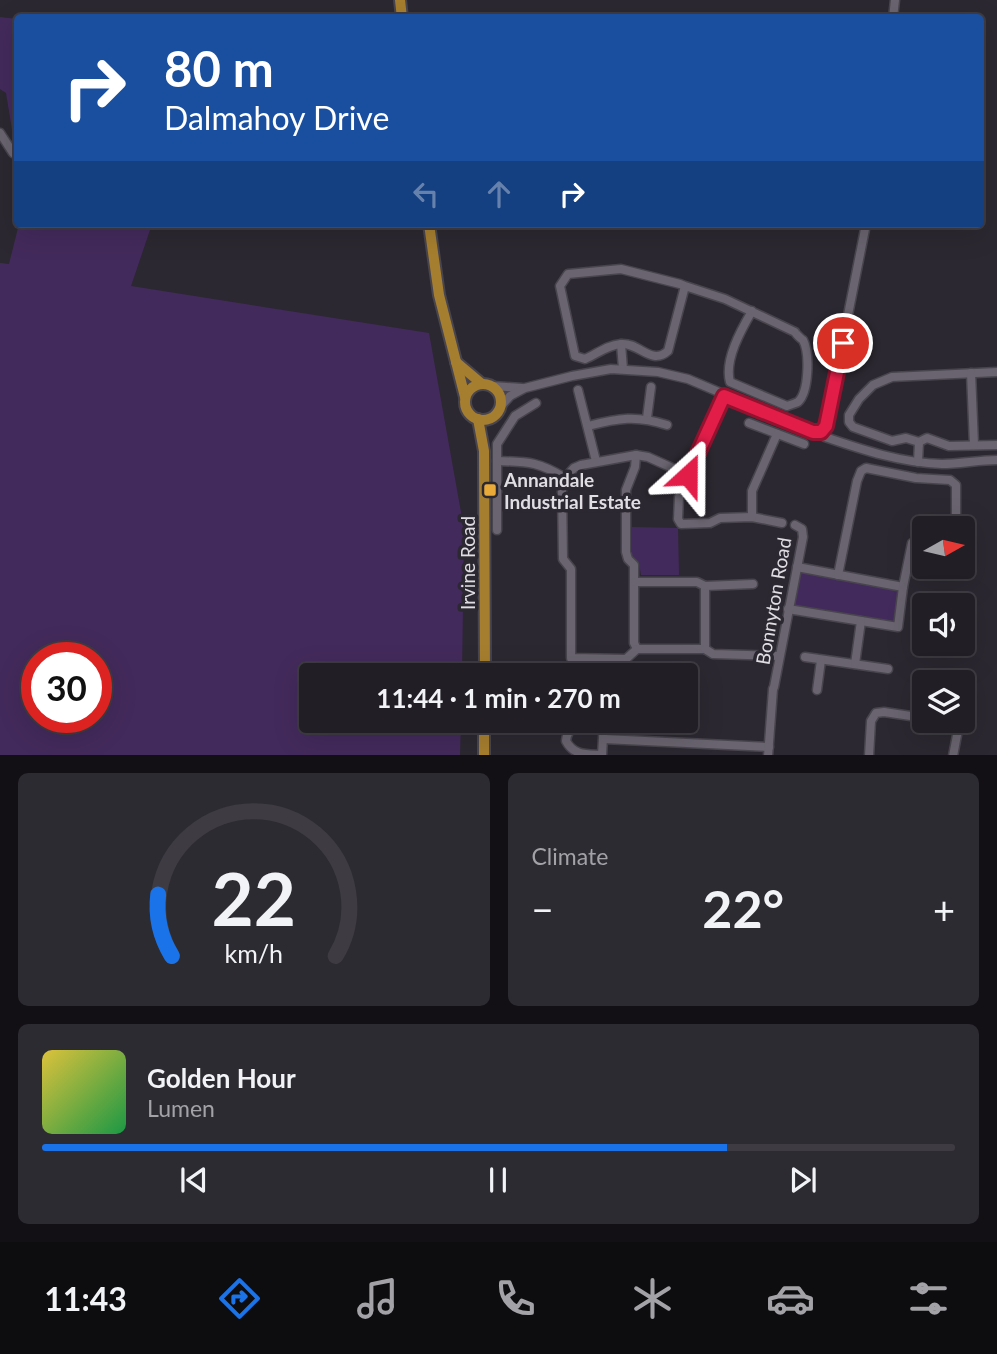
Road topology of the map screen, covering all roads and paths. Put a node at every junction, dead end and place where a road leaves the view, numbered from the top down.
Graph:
1 (0, 133) edge
2 (13, 153) dead end
3 (430, 228) edge
4 (865, 228) edge
5 (685, 286) junction
6 (752, 312) junction
7 (621, 344) junction
8 (456, 362) junction
9 (623, 369) junction
10 (997, 372) edge
11 (971, 373) junction
12 (487, 385) junction
13 (651, 387) dead end
14 (526, 388) junction
15 (579, 390) dead end
16 (724, 396) junction
17 (465, 397) junction
18 (536, 403) dead end
19 (497, 411) junction
20 (647, 418) junction
21 (478, 419) junction
22 (749, 423) dead end
23 (667, 425) dead end
24 (588, 426) junction
25 (821, 432) junction
26 (777, 434) junction
27 (919, 442) junction
28 (804, 444) dead end
29 (974, 445) junction
30 (997, 445) edge
31 (484, 451) junction
32 (636, 455) junction
33 (997, 460) edge
34 (497, 461) junction
35 (596, 461) junction
36 (918, 462) junction
37 (688, 475) junction
38 (565, 478) junction
39 (956, 516) edge
40 (752, 517) junction
41 (782, 523) dead end
42 (795, 525) dead end
43 (497, 530) dead end
44 (912, 543) dead end
45 (797, 567) junction
46 (739, 574) dead end
47 (838, 575) junction
48 (635, 582) junction
49 (739, 584) junction
50 (753, 584) dead end
51 (705, 586) junction
52 (903, 587) junction
53 (788, 609) junction
54 (861, 621) junction
55 (637, 649) junction
56 (705, 649) junction
57 (779, 656) junction
58 (805, 657) dead end
59 (821, 660) junction
60 (485, 663) edge
61 (855, 664) junction
62 (888, 669) dead end
63 (817, 690) dead end
64 (912, 716) edge
65 (484, 733) edge
66 (568, 733) edge
67 (604, 733) edge
68 (957, 733) edge
69 (604, 739) junction
70 (769, 751) edge
71 (484, 755) edge
72 (602, 755) edge
73 (869, 755) edge
74 (953, 755) edge

1 - 2 street
3 - 8 main road
4 - 25 street
5 - 6 street
5 - 7 street
5 - 7 street
6 - 6 street
7 - 9 street
8 - 12 main road
8 - 17 main road
9 - 14 street
9 - 16 street
10 - 11 street
11 - 27 street
11 - 29 street
12 - 14 street
12 - 17 main road
12 - 19 main road
13 - 20 street
14 - 19 street
15 - 24 street
16 - 25 street
16 - 37 street
17 - 21 main road
18 - 34 street
19 - 21 main road
19 - 31 main road
20 - 23 street
20 - 24 street
21 - 31 main road
22 - 26 street
24 - 35 street
25 - 36 street
26 - 28 street
26 - 40 street
27 - 29 street
27 - 36 street
29 - 30 street
31 - 60 main road, Irvine Road
32 - 35 street
32 - 37 street
32 - 48 street
33 - 36 street
34 - 38 street
34 - 43 street
35 - 38 street
37 - 40 street
38 - 55 street
39 - 47 street
40 - 41 street
42 - 45 street, Bonnyton Road
44 - 52 street
45 - 47 street
45 - 53 street, Bonnyton Road
46 - 49 street
47 - 52 street
48 - 51 street
48 - 55 street
49 - 50 street
49 - 51 street
51 - 56 street
52 - 54 street
53 - 54 street
53 - 57 street, Bonnyton Road
54 - 61 street
55 - 56 street
56 - 57 street
57 - 70 street, Bonnyton Road
58 - 59 street
59 - 61 street
59 - 63 street
61 - 62 street
64 - 73 street
65 - 71 main road
66 - 72 street
67 - 69 street
68 - 74 street
69 - 70 street
69 - 72 street

